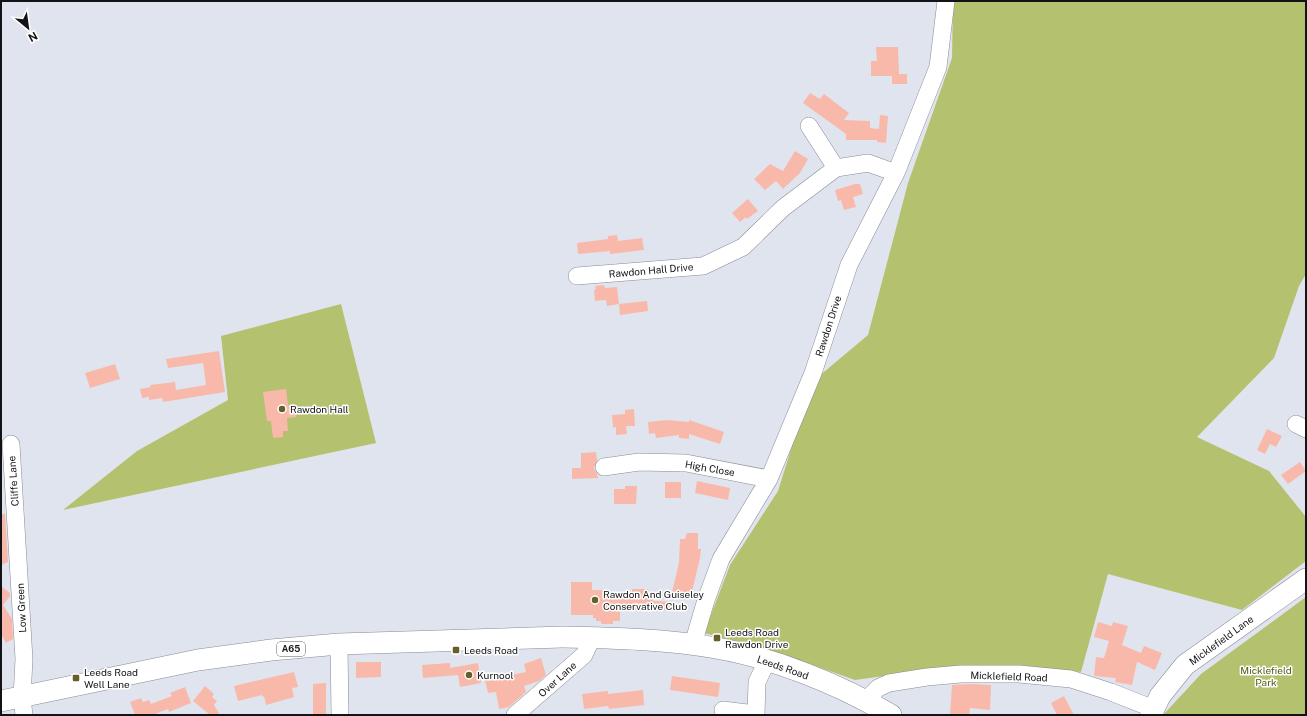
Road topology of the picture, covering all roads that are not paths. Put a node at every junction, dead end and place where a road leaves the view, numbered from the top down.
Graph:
1 (946, 1) edge
2 (809, 126) dead end
3 (836, 168) junction
4 (896, 173) junction
5 (577, 276) dead end
6 (11, 444) dead end
7 (604, 467) dead end
8 (768, 478) junction
9 (16, 518) joint
10 (1306, 579) edge
11 (592, 638) junction
12 (339, 644) junction
13 (693, 644) junction
14 (767, 661) junction
15 (1, 701) edge
16 (868, 701) junction
17 (23, 706) edge
18 (723, 710) dead end
19 (1152, 712) edge
20 (340, 715) edge
21 (515, 715) edge
22 (755, 715) edge
23 (891, 715) edge

1 - 4 street, Rawdon Drive
2 - 3 street
3 - 4 street, Rawdon Hall Drive
3 - 5 street, Rawdon Hall Drive
4 - 8 street, Rawdon Drive
6 - 9 street, Cliffe Lane
7 - 8 street, High Close
8 - 13 street, Rawdon Drive
9 - 17 street, Low Green
10 - 19 main road, Micklefield Lane
11 - 12 main road, Leeds Road / A65
11 - 13 main road, Leeds Road / A65
11 - 21 street, Over Lane
12 - 17 main road, Leeds Road / A65
12 - 20 street
13 - 14 main road, Leeds Road / A65
14 - 16 main road, Leeds Road / A65
14 - 22 street
15 - 17 main road, Leeds Road / A65
16 - 19 street, Micklefield Road
16 - 23 main road, Leeds Road / A65
18 - 22 street

